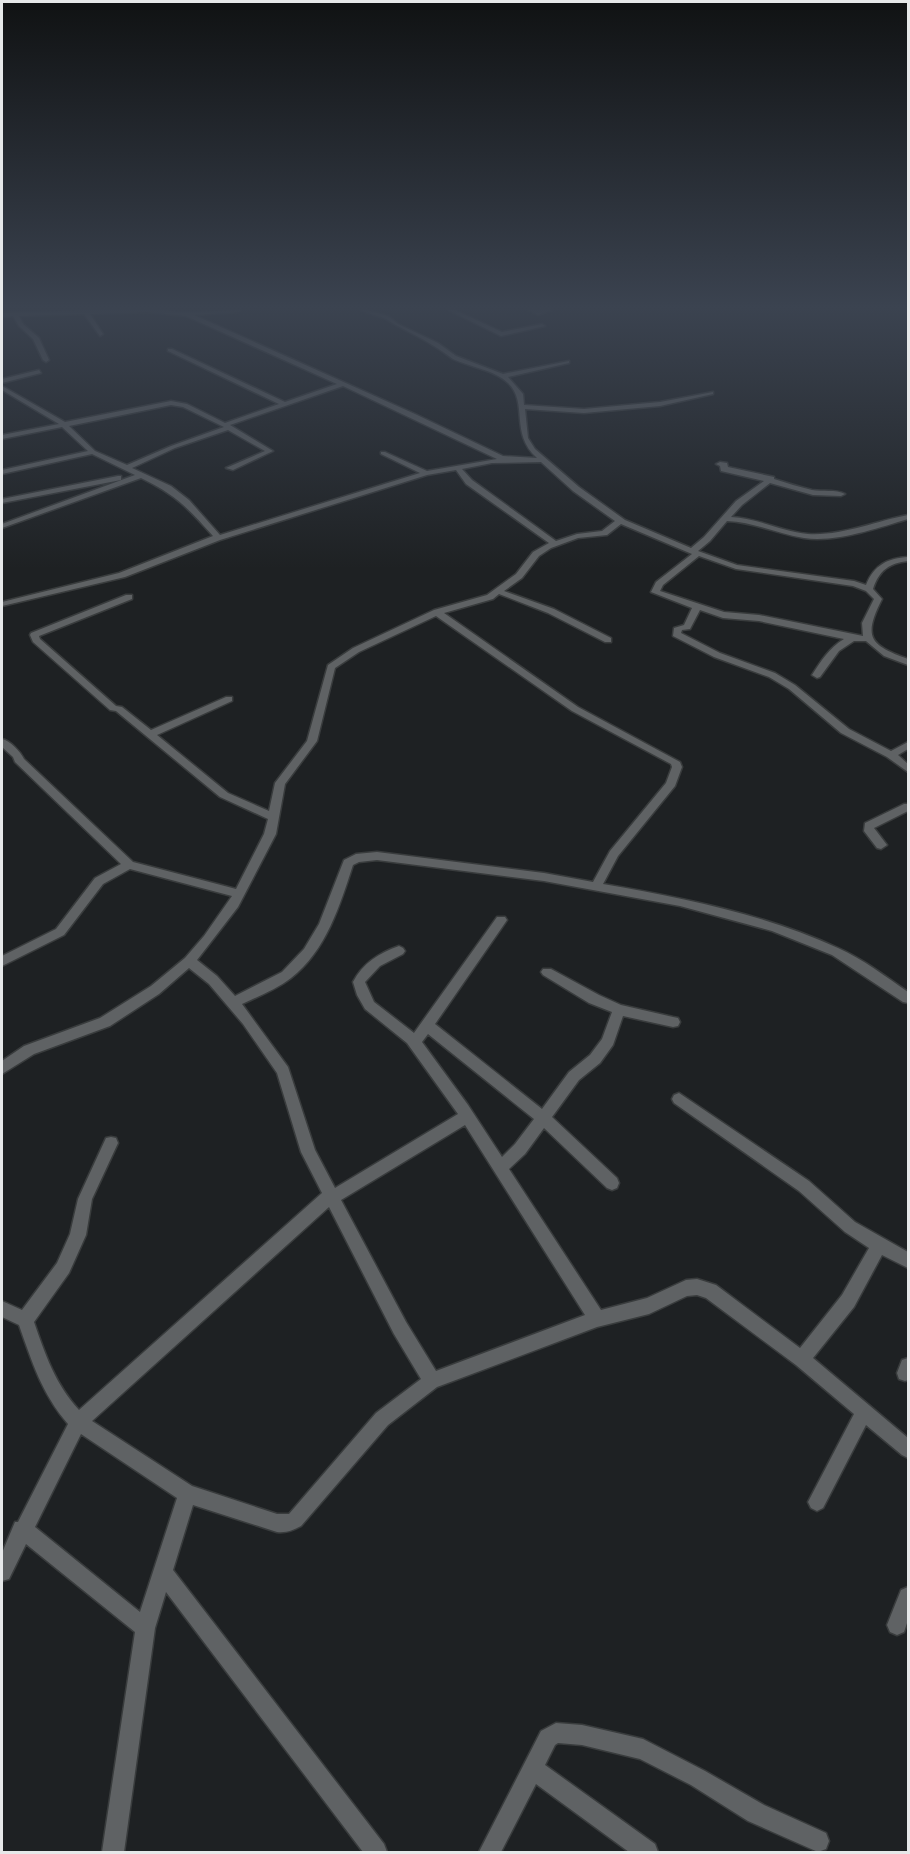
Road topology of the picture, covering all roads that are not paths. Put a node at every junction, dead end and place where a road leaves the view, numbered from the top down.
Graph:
1 (17, 397) edge
2 (269, 397) edge
3 (303, 397) edge
4 (369, 397) edge
5 (521, 397) edge
6 (695, 397) edge
7 (283, 403) junction
8 (524, 408) junction
9 (63, 426) junction
10 (226, 426) junction
11 (2, 437) edge
12 (93, 452) junction
13 (383, 453) dead end
14 (517, 460) junction
15 (541, 460) junction
16 (720, 464) dead end
17 (128, 468) junction
18 (230, 468) dead end
19 (458, 468) junction
20 (2, 471) edge
21 (426, 473) junction
22 (142, 475) junction
23 (132, 479) junction
24 (771, 479) junction
25 (841, 494) dead end
26 (2, 501) edge
27 (909, 517) edge
28 (725, 519) junction
29 (621, 520) junction
30 (2, 526) edge
31 (217, 538) junction
32 (554, 543) junction
33 (694, 553) junction
34 (909, 559) edge
35 (869, 590) junction
36 (498, 591) junction
37 (129, 597) dead end
38 (2, 604) edge
39 (697, 607) junction
40 (437, 612) junction
41 (853, 638) junction
42 (869, 639) junction
43 (608, 640) dead end
44 (909, 662) edge
45 (817, 675) dead end
46 (229, 699) dead end
47 (153, 734) junction
48 (2, 742) edge
49 (909, 745) edge
50 (891, 755) junction
51 (909, 768) edge
52 (909, 807) edge
53 (273, 817) junction
54 (881, 845) dead end
55 (129, 865) junction
56 (596, 886) junction
57 (240, 894) junction
58 (501, 920) dead end
59 (399, 951) dead end
60 (189, 961) junction
61 (2, 962) edge
62 (547, 972) dead end
63 (909, 998) edge
64 (233, 1003) junction
65 (619, 1010) junction
66 (673, 1022) dead end
67 (427, 1026) junction
68 (439, 1035) junction
69 (415, 1042) junction
70 (2, 1068) edge
71 (679, 1099) dead end
72 (467, 1116) junction
73 (542, 1120) junction
74 (111, 1143) dead end
75 (500, 1168) junction
76 (612, 1183) dead end
77 (332, 1196) junction
78 (879, 1245) junction
79 (909, 1260) edge
80 (2, 1309) edge
81 (597, 1319) junction
82 (25, 1320) junction
83 (802, 1359) junction
84 (432, 1381) junction
85 (864, 1412) junction
86 (78, 1422) junction
87 (909, 1449) edge
88 (187, 1494) junction
89 (817, 1502) dead end
90 (21, 1529) junction
91 (2, 1572) edge
92 (162, 1572) junction
93 (909, 1597) edge
94 (897, 1625) dead end
95 (145, 1628) junction
96 (532, 1768) junction
97 (818, 1841) dead end
98 (113, 1852) edge
99 (376, 1852) edge
100 (490, 1852) edge
101 (647, 1852) edge

1 - 9 street
2 - 7 street
3 - 7 street
4 - 14 street
5 - 8 street
6 - 8 street
7 - 10 street
8 - 15 street
9 - 10 street
9 - 11 street
9 - 12 street
10 - 17 street
10 - 18 street
12 - 17 street
12 - 20 street
13 - 21 street
14 - 15 street
14 - 19 street
15 - 29 street
16 - 24 street
17 - 22 street
19 - 21 street
19 - 32 street
21 - 31 street
22 - 23 street
22 - 31 street
23 - 26 street
23 - 30 street
24 - 25 street
24 - 28 street
27 - 28 street
28 - 33 street
29 - 32 street
29 - 33 street
31 - 38 street
32 - 36 street
33 - 35 street
33 - 39 street
34 - 35 street
35 - 42 street
36 - 40 street
36 - 43 street
37 - 47 street
39 - 41 street
39 - 50 street
40 - 53 street
40 - 56 street
41 - 42 street
41 - 45 street
42 - 44 street
46 - 47 street
47 - 53 street
48 - 55 street
49 - 50 street
50 - 51 street
52 - 54 street
53 - 57 street
55 - 57 street
55 - 61 street
56 - 63 street
56 - 64 street
57 - 60 street
58 - 67 street
59 - 69 street
60 - 64 street
60 - 70 street
62 - 65 street
64 - 77 street
65 - 66 street
65 - 73 street
67 - 68 street
67 - 69 street
68 - 69 street
68 - 73 street
69 - 72 street
71 - 78 street
72 - 75 street
72 - 77 street
73 - 75 street
73 - 76 street
74 - 82 street
75 - 81 street
77 - 84 street
77 - 86 street
78 - 79 street
78 - 83 street
80 - 82 street
81 - 83 street
81 - 84 street
82 - 86 street
83 - 85 street
84 - 88 street
85 - 87 street
85 - 89 street
86 - 88 street
86 - 90 street
88 - 92 street
90 - 91 street
90 - 95 street
92 - 95 street
92 - 99 street
93 - 94 street
95 - 98 street
96 - 97 street
96 - 100 street
96 - 101 street

